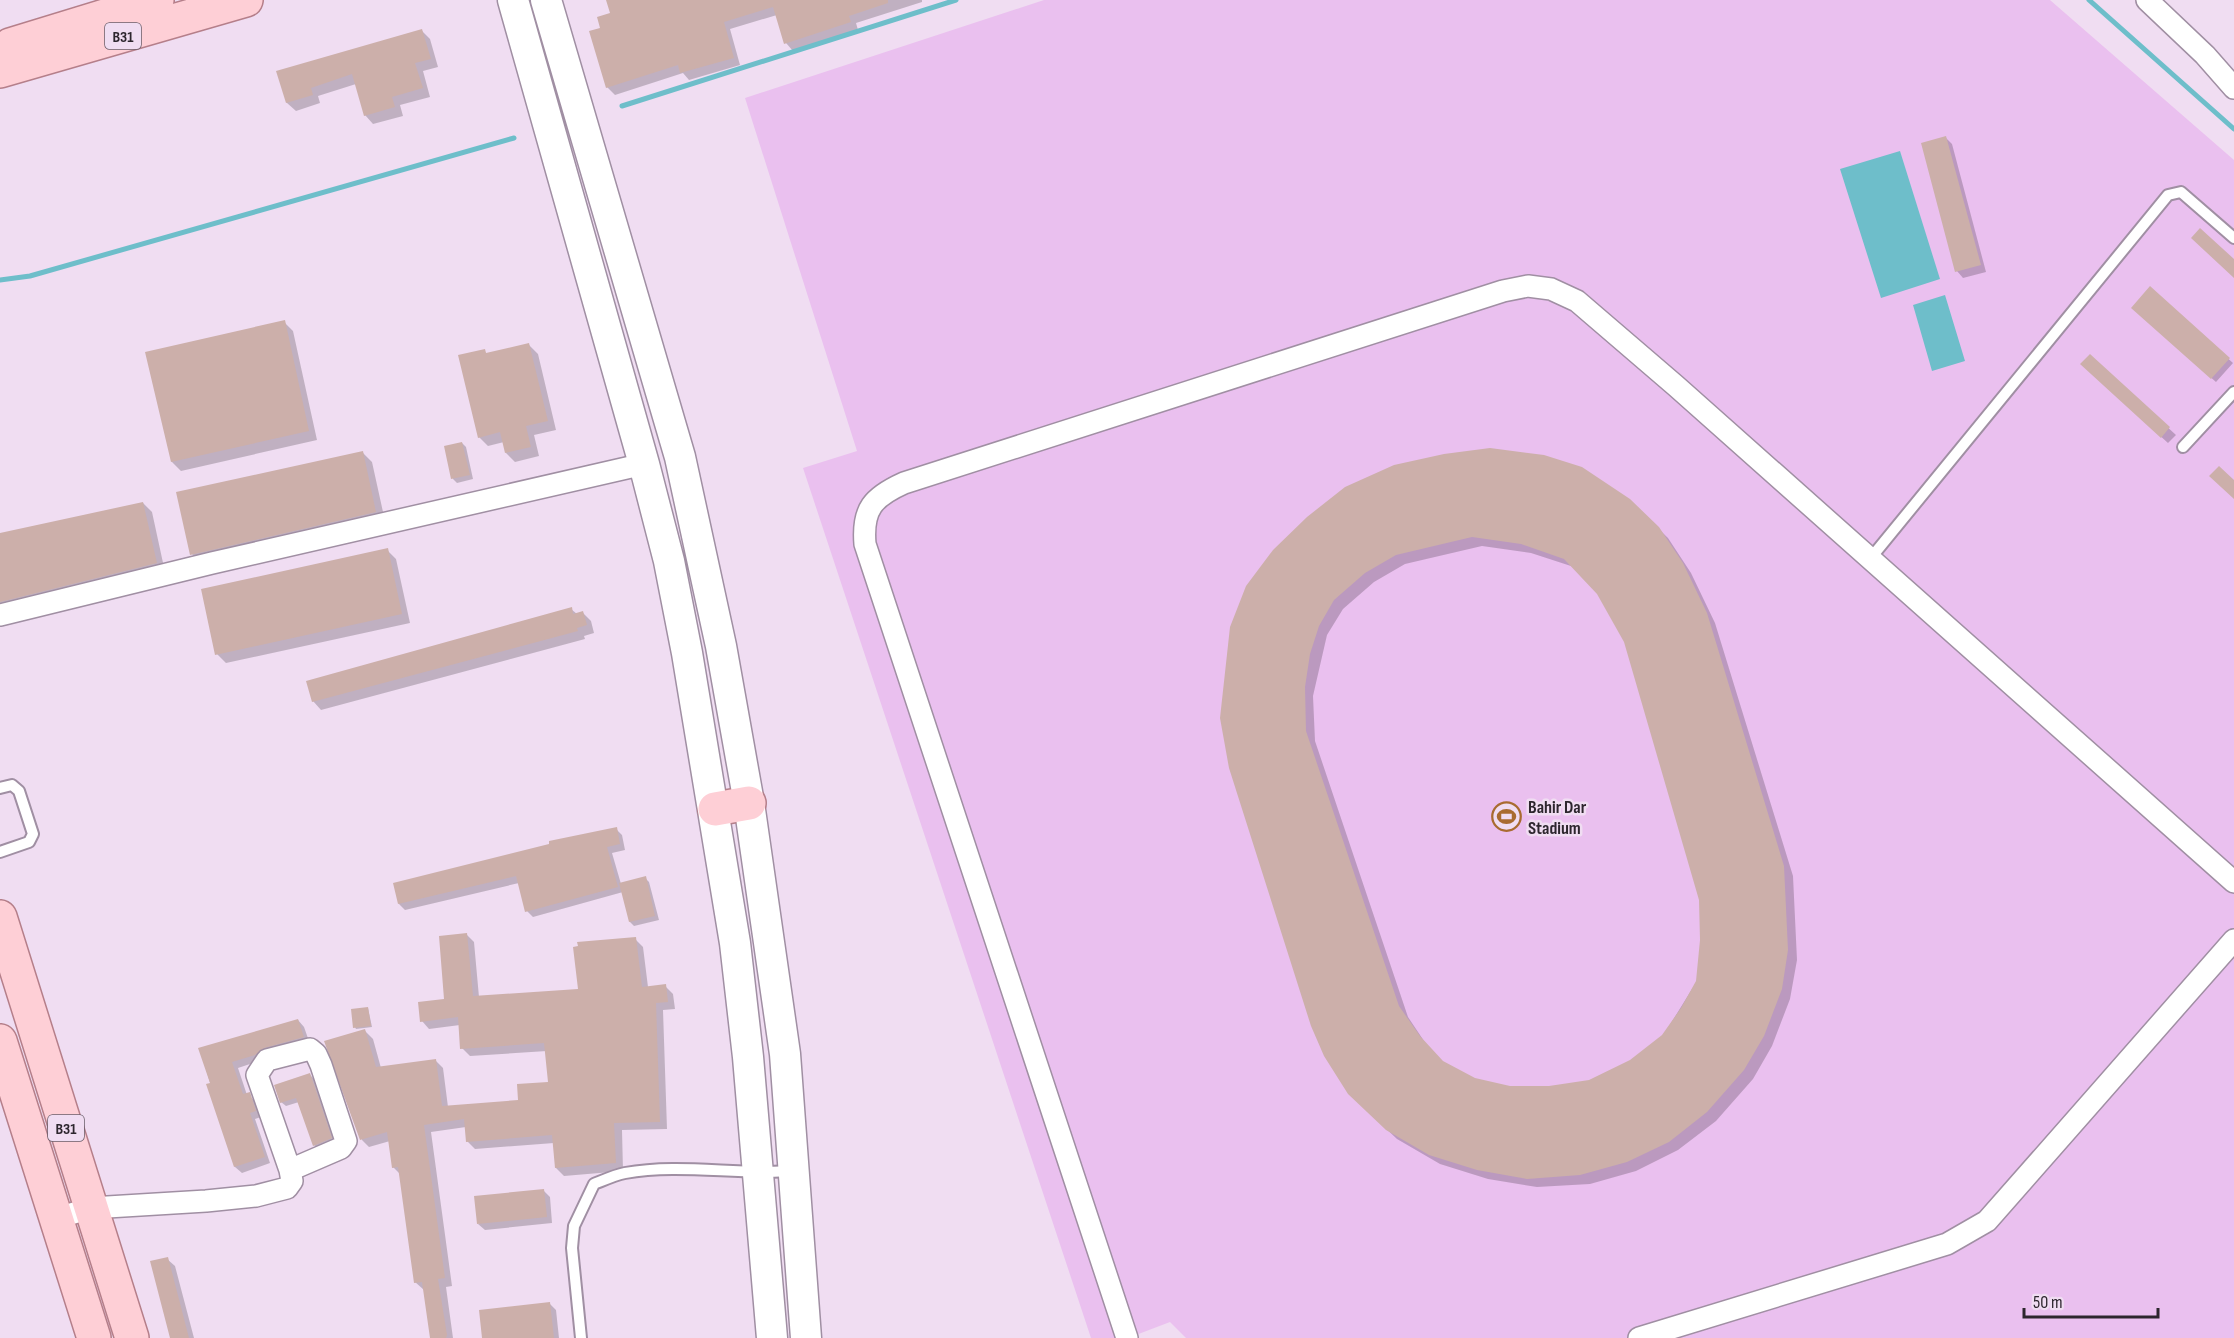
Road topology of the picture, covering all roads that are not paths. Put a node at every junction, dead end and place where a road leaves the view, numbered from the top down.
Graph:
1 (158, 0) edge
2 (246, 0) edge
3 (513, 0) edge
4 (546, 0) edge
5 (2147, 0) edge
6 (0, 48) edge
7 (0, 71) edge
8 (2233, 87) edge
9 (2234, 238) edge
10 (2234, 392) edge
11 (2183, 447) dead end
12 (644, 464) junction
13 (1870, 559) junction
14 (0, 615) edge
15 (0, 788) edge
16 (749, 803) junction
17 (715, 809) junction
18 (0, 852) edge
19 (2231, 874) edge
20 (0, 917) edge
21 (2234, 940) edge
22 (0, 1041) edge
23 (290, 1170) junction
24 (794, 1170) junction
25 (757, 1173) junction
26 (91, 1208) junction
27 (57, 1218) junction
28 (94, 1338) edge
29 (132, 1338) edge
30 (581, 1338) edge
31 (772, 1338) edge
32 (806, 1338) edge
33 (1127, 1338) edge
34 (1639, 1338) edge

1 - 6 main road, B31
2 - 7 main road, B31
3 - 12 street
4 - 16 street
5 - 8 street
9 - 13 lane
10 - 11 lane
12 - 14 street
12 - 17 street
13 - 19 street
13 - 33 street
15 - 18 lane
16 - 17 main road
16 - 24 street
17 - 25 street
20 - 26 main road, B31
21 - 34 street
22 - 27 main road, B31
23 - 23 street
23 - 26 street
24 - 25 lane
24 - 32 street
25 - 30 lane
25 - 31 street
26 - 27 street
26 - 29 main road, B31
27 - 28 main road, B31

